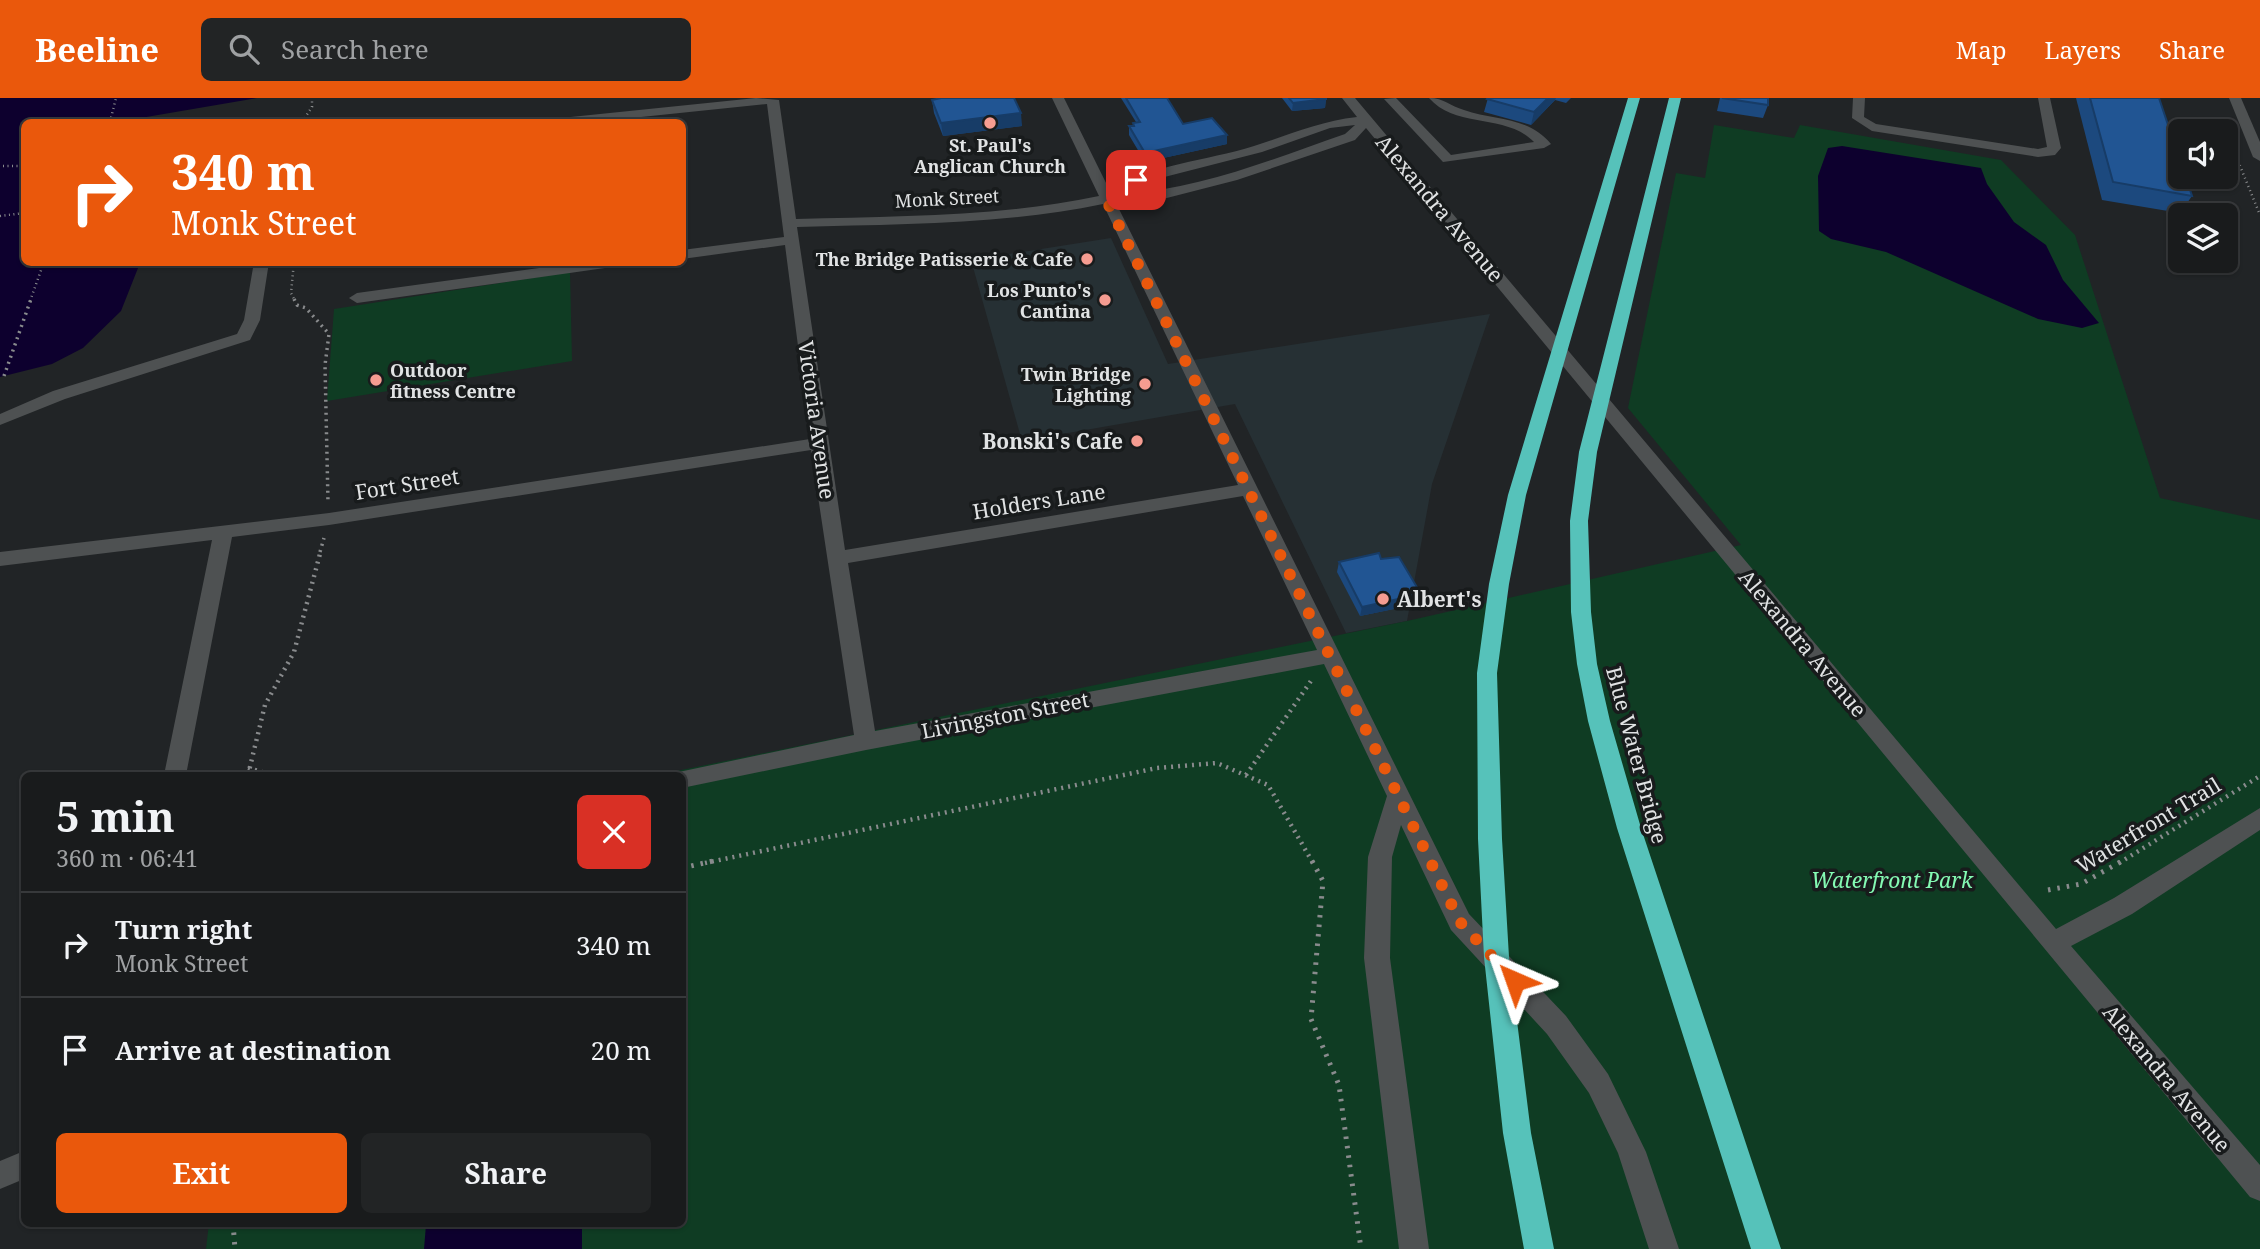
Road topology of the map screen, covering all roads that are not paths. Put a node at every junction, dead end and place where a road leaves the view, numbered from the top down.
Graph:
1 (1058, 98) edge
2 (1435, 98) edge
3 (1634, 98) edge
4 (1675, 98) edge
5 (1859, 98) edge
6 (2044, 98) edge
7 (2235, 98) edge
8 (772, 99) edge
9 (1392, 99) edge
10 (1363, 107) edge
11 (589, 119) edge
12 (1275, 143) junction
13 (2260, 157) edge
14 (1292, 158) junction
15 (1206, 163) junction
16 (1225, 179) junction
17 (1106, 199) junction
18 (789, 223) junction
19 (792, 240) junction
20 (686, 253) edge
21 (261, 266) edge
22 (591, 266) edge
23 (357, 298) dead end
24 (0, 420) edge
25 (819, 443) junction
26 (1248, 489) junction
27 (223, 533) junction
28 (837, 558) junction
29 (0, 559) edge
30 (1329, 655) junction
31 (866, 741) junction
32 (176, 772) edge
33 (686, 778) edge
34 (1398, 796) junction
35 (2260, 818) edge
36 (2053, 943) junction
37 (21, 1166) edge
38 (0, 1175) edge
39 (2260, 1187) edge
40 (1414, 1249) edge
41 (1539, 1249) edge
42 (1664, 1249) edge
43 (1766, 1249) edge

1 - 17 street
2 - 9 street
3 - 41 highway
4 - 43 highway, Blue Water Bridge
5 - 6 street
7 - 13 street
8 - 11 street
8 - 18 street, Victoria Avenue
9 - 10 street
10 - 12 street, Monk Street
10 - 14 street, Monk Street
10 - 36 street, Alexandra Avenue
12 - 14 street
12 - 15 street, Monk Street
14 - 16 street, Monk Street
15 - 16 street
15 - 17 street, Monk Street
16 - 17 street, Monk Street
17 - 18 street, Monk Street
17 - 26 street
18 - 19 street, Victoria Avenue
19 - 20 street
19 - 25 street, Victoria Avenue
21 - 24 street
22 - 23 street
25 - 27 street, Fort Street
25 - 28 street, Victoria Avenue
26 - 28 street, Holders Lane
26 - 30 street
27 - 29 street, Fort Street
27 - 32 street
28 - 31 street, Victoria Avenue
30 - 31 street, Livingston Street
30 - 34 street
31 - 33 street, Livingston Street
34 - 40 street
34 - 42 street
35 - 36 street
36 - 39 street, Alexandra Avenue
37 - 38 street

